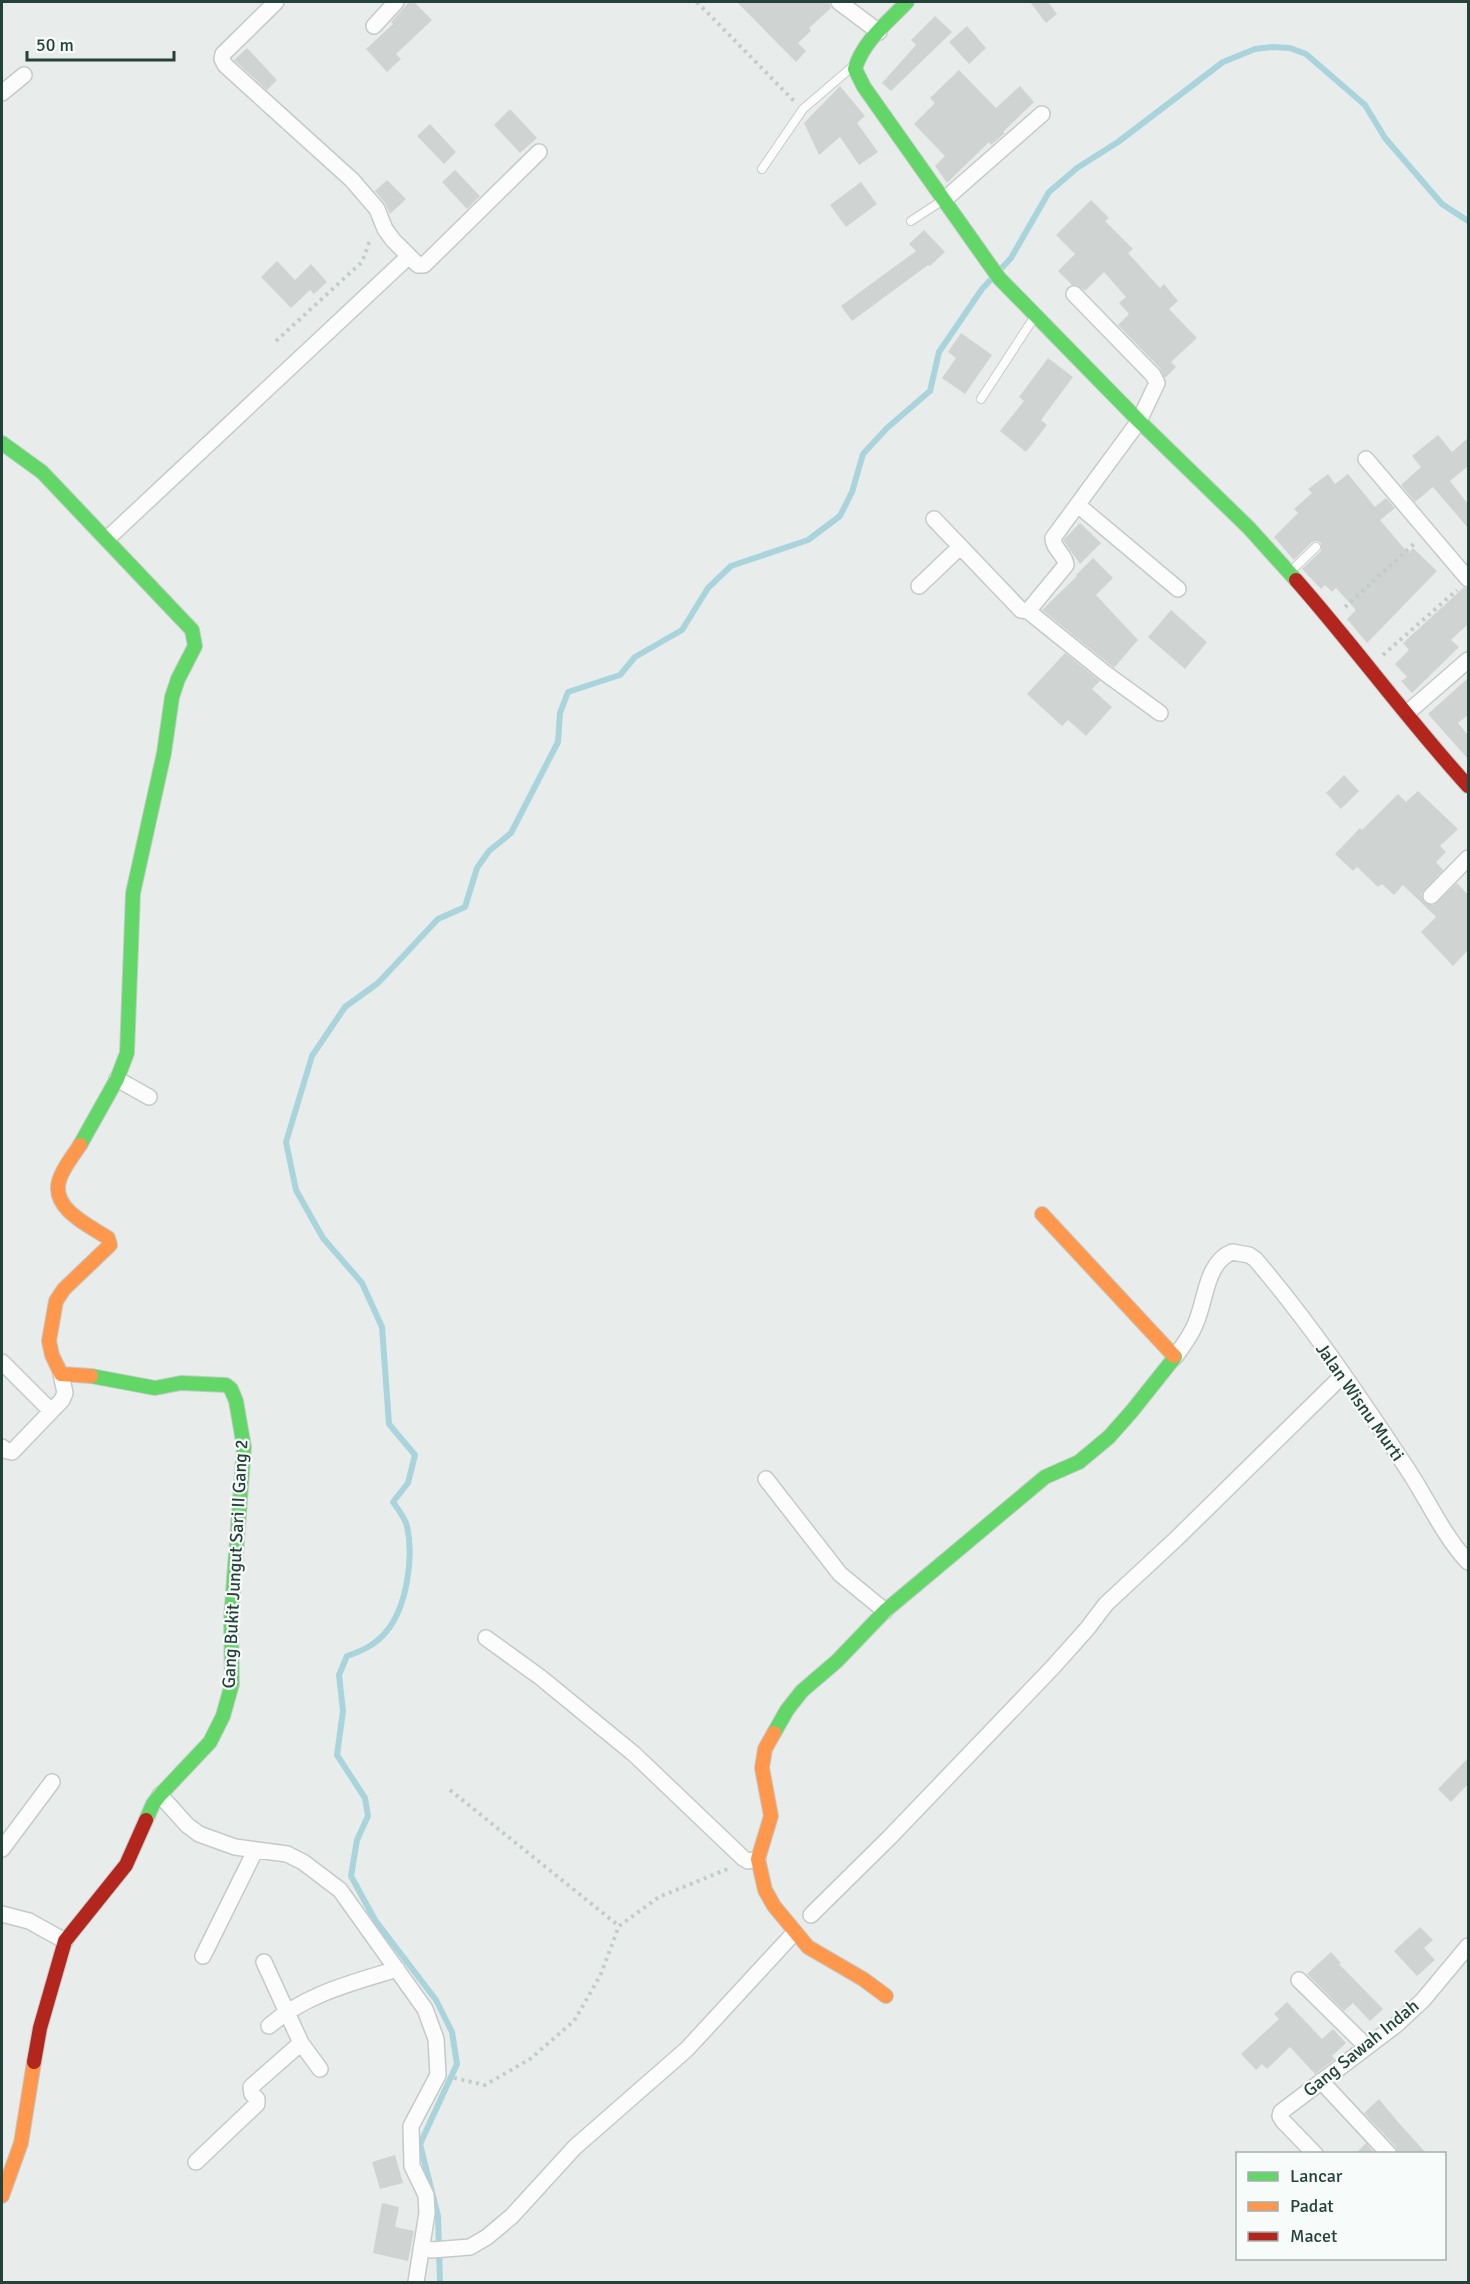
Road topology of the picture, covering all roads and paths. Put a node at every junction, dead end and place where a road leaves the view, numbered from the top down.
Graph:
1 (276, 2) edge
2 (396, 2) edge
3 (697, 2) edge
4 (839, 2) edge
5 (907, 2) edge
6 (374, 26) dead end
7 (879, 32) junction
8 (856, 64) junction
9 (24, 75) dead end
10 (2, 93) edge
11 (803, 110) junction
12 (1042, 114) dead end
13 (539, 152) dead end
14 (762, 169) dead end
15 (944, 200) junction
16 (910, 221) dead end
17 (385, 229) junction
18 (408, 257) junction
19 (1074, 294) dead end
20 (1036, 315) junction
21 (276, 341) dead end
22 (981, 399) dead end
23 (1139, 422) junction
24 (2, 444) edge
25 (1366, 459) dead end
26 (1079, 506) junction
27 (934, 519) dead end
28 (1427, 532) junction
29 (107, 539) junction
30 (960, 547) junction
31 (1316, 548) dead end
32 (1289, 573) junction
33 (1464, 583) edge
34 (919, 586) dead end
35 (1178, 589) dead end
36 (1028, 611) junction
37 (1330, 620) junction
38 (1468, 660) edge
39 (1370, 667) junction
40 (1160, 713) dead end
41 (1407, 714) junction
42 (1468, 786) edge
43 (1468, 858) edge
44 (1431, 896) dead end
45 (117, 1079) junction
46 (149, 1097) dead end
47 (1042, 1214) dead end
48 (1175, 1357) junction
49 (2, 1362) edge
50 (61, 1374) junction
51 (1343, 1375) junction
52 (51, 1411) junction
53 (2, 1447) edge
54 (766, 1479) dead end
55 (1468, 1562) edge
56 (885, 1611) junction
57 (486, 1638) dead end
58 (52, 1782) dead end
59 (450, 1790) dead end
60 (160, 1795) junction
61 (2, 1849) edge
62 (255, 1851) junction
63 (753, 1860) junction
64 (2, 1914) edge
65 (811, 1915) dead end
66 (619, 1926) junction
67 (794, 1933) junction
68 (65, 1941) junction
69 (1468, 1946) edge
70 (203, 1956) dead end
71 (264, 1962) dead end
72 (397, 1969) junction
73 (1299, 1980) dead end
74 (886, 1996) dead end
75 (286, 2012) junction
76 (269, 2026) dead end
77 (301, 2043) junction
78 (1367, 2047) junction
79 (320, 2069) dead end
80 (464, 2080) dead end
81 (1321, 2081) junction
82 (1313, 2152) edge
83 (1387, 2152) edge
84 (196, 2162) dead end
85 (2, 2196) edge
86 (432, 2249) junction
87 (416, 2283) edge

1 - 17 street
2 - 6 street
3 - 11 path
4 - 7 street
5 - 7 street
7 - 8 street
8 - 11 lane
8 - 15 street
9 - 10 street
11 - 14 lane
12 - 15 street
13 - 18 street
15 - 16 lane
15 - 20 street
17 - 18 street
17 - 21 path
18 - 29 street
19 - 23 street
20 - 22 lane
20 - 23 street
23 - 26 street
23 - 32 street
24 - 29 street
25 - 28 street
26 - 35 street
26 - 36 street
27 - 30 street
28 - 33 street
28 - 37 path
29 - 45 street
30 - 34 street
30 - 36 street
31 - 32 lane
32 - 37 street
33 - 39 path
36 - 40 street
37 - 39 street
38 - 41 street
39 - 41 street
41 - 42 street
43 - 44 street
45 - 46 street
45 - 50 street
47 - 48 street
48 - 51 street, Jalan Wisnu Murti
48 - 56 street
49 - 52 street
50 - 52 street
50 - 60 street, Gang Bukit Jungut Sari II Gang 2
51 - 55 street, Jalan Wisnu Murti
51 - 65 street
52 - 53 street
54 - 56 street
56 - 63 street
57 - 63 street
58 - 61 street
59 - 66 path
60 - 62 street
60 - 68 street
62 - 70 street
62 - 72 street
63 - 66 path
63 - 67 street
64 - 68 street
66 - 80 path
67 - 74 street
67 - 86 street
68 - 85 street
69 - 78 street, Gang Sawah Indah
71 - 75 street
72 - 75 street
72 - 86 street
73 - 78 street
75 - 76 street
75 - 77 street
77 - 79 street
77 - 84 street
78 - 81 street, Gang Sawah Indah
81 - 82 street, Gang Sawah Indah
81 - 83 street
86 - 87 street

